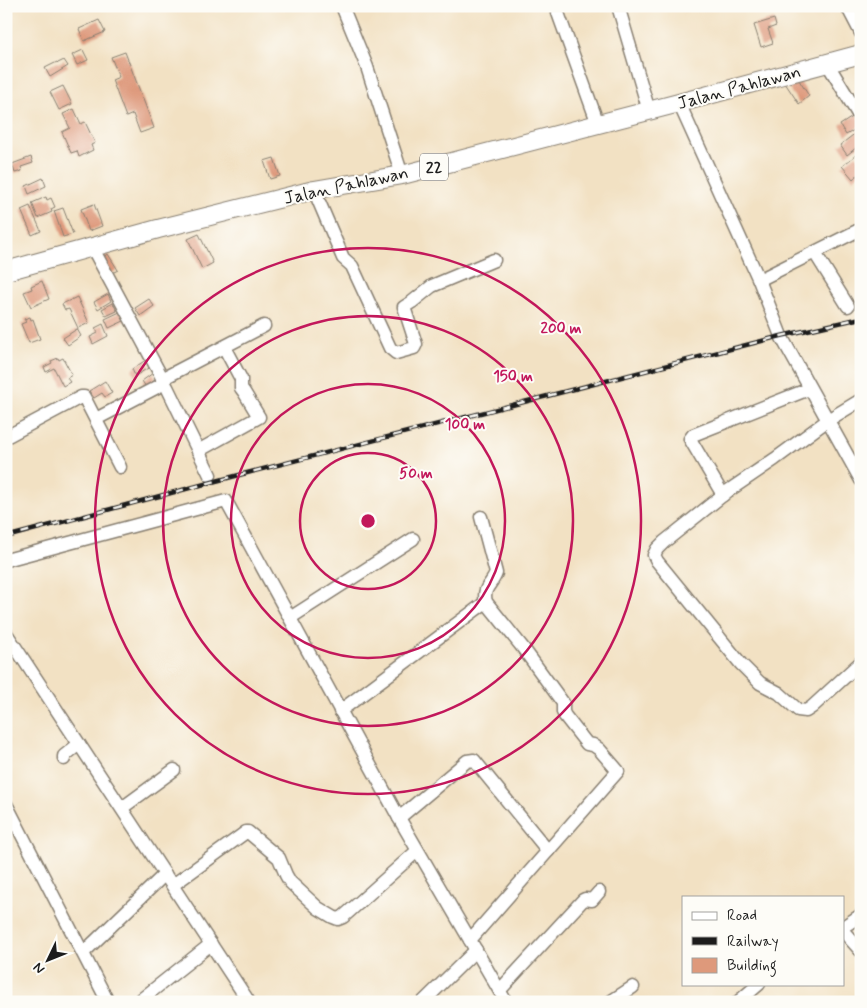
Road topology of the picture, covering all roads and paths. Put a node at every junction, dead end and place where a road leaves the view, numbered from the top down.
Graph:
1 (342, 6) edge
2 (618, 6) edge
3 (847, 6) edge
4 (558, 13) dead end
5 (861, 32) edge
6 (861, 54) edge
7 (828, 63) junction
8 (679, 103) junction
9 (649, 111) junction
10 (861, 119) edge
11 (598, 124) junction
12 (402, 175) junction
13 (314, 190) junction
14 (861, 230) edge
15 (92, 247) junction
16 (815, 253) junction
17 (494, 260) dead end
18 (6, 271) edge
19 (759, 280) junction
20 (848, 306) dead end
21 (264, 326) dead end
22 (224, 346) junction
23 (164, 381) junction
24 (809, 389) junction
25 (861, 400) edge
26 (96, 419) junction
27 (828, 420) junction
28 (6, 437) edge
29 (198, 451) junction
30 (120, 467) dead end
31 (210, 475) dead end
32 (861, 480) edge
33 (723, 495) junction
34 (481, 517) dead end
35 (412, 539) dead end
36 (6, 560) edge
37 (486, 602) junction
38 (290, 618) junction
39 (6, 633) edge
40 (861, 662) edge
41 (340, 711) junction
42 (80, 744) junction
43 (64, 759) dead end
44 (174, 770) dead end
45 (6, 804) edge
46 (122, 808) junction
47 (399, 818) junction
48 (418, 851) junction
49 (548, 851) junction
50 (165, 874) junction
51 (173, 885) junction
52 (599, 892) dead end
53 (861, 915) edge
54 (844, 925) edge
55 (844, 932) edge
56 (211, 944) junction
57 (473, 945) junction
58 (861, 951) edge
59 (83, 953) junction
60 (757, 986) edge
61 (632, 987) dead end
62 (500, 990) junction
63 (108, 1002) edge
64 (138, 1002) edge
65 (249, 1002) edge
66 (423, 1002) edge
67 (506, 1002) edge
68 (610, 1002) edge
69 (738, 1002) edge

1 - 12 street
2 - 9 street
3 - 5 street
4 - 11 street
6 - 7 highway, Jalan Pahlawan / 22
7 - 8 highway, Jalan Pahlawan / 22
7 - 10 street
8 - 9 highway, Jalan Pahlawan / 22
8 - 19 street
9 - 11 highway, Jalan Pahlawan / 22
11 - 12 highway, Jalan Pahlawan / 22
12 - 13 highway, Jalan Pahlawan / 22
13 - 15 highway, Jalan Pahlawan / 22
13 - 17 street
14 - 16 street
15 - 18 highway, Jalan Pahlawan / 22
15 - 23 street
16 - 19 street
16 - 20 street
19 - 24 street
21 - 22 street
22 - 23 street
22 - 29 street
23 - 26 street
23 - 29 street
24 - 27 street
24 - 33 street
25 - 27 street
26 - 28 street
26 - 30 street
27 - 32 street
27 - 33 street
29 - 31 street
33 - 40 street
34 - 37 street
35 - 38 street
36 - 38 street
37 - 41 street
37 - 49 street
38 - 41 street
39 - 42 street
41 - 47 street
42 - 43 street
42 - 46 street
44 - 46 street
45 - 59 street
46 - 50 street
47 - 48 street
47 - 49 street
48 - 51 street
48 - 57 street
49 - 57 street
50 - 51 street
50 - 59 street
51 - 56 street
52 - 62 street
53 - 54 street
55 - 58 street
56 - 64 street
56 - 65 street
57 - 62 street
57 - 66 street
59 - 63 street
60 - 69 street
61 - 68 street
62 - 67 street

